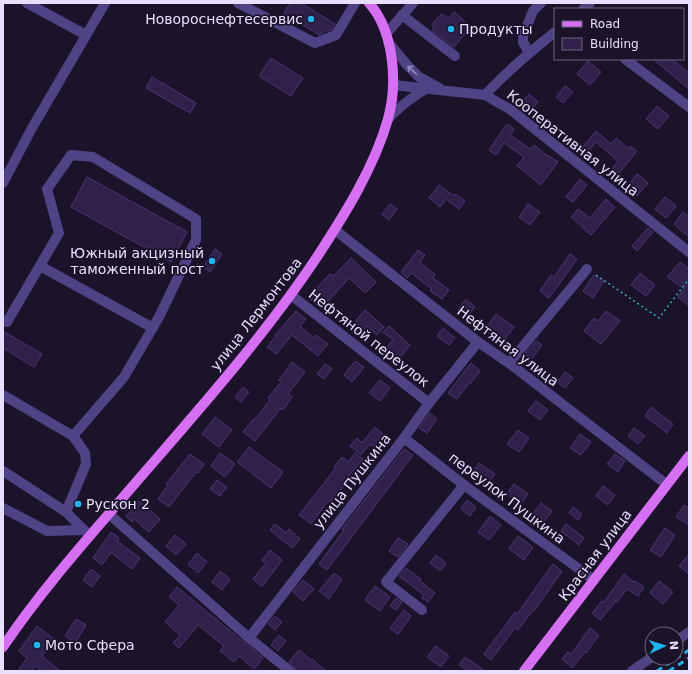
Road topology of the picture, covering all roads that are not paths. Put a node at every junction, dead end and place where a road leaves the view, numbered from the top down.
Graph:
1 (27, 3) edge
2 (105, 3) edge
3 (238, 3) edge
4 (355, 3) edge
5 (369, 3) edge
6 (413, 3) edge
7 (541, 3) edge
8 (402, 16) junction
9 (554, 33) edge
10 (86, 35) junction
11 (387, 38) junction
12 (529, 53) junction
13 (455, 56) dead end
14 (626, 60) edge
15 (393, 85) junction
16 (427, 88) junction
17 (443, 90) junction
18 (485, 96) junction
19 (689, 107) edge
20 (388, 119) junction
21 (3, 183) edge
22 (335, 230) junction
23 (689, 252) edge
24 (40, 266) junction
25 (587, 269) road end
26 (291, 295) junction
27 (3, 320) edge
28 (153, 328) junction
29 (478, 342) junction
30 (509, 363) junction
31 (3, 396) edge
32 (429, 403) junction
33 (73, 436) junction
34 (404, 438) junction
35 (689, 456) edge
36 (3, 471) edge
37 (666, 484) junction
38 (464, 485) junction
39 (3, 508) edge
40 (66, 512) junction
41 (109, 514) junction
42 (87, 533) junction
43 (594, 580) junction
44 (422, 610) dead end
45 (249, 638) junction
46 (3, 647) edge
47 (644, 663) edge
48 (290, 671) edge
49 (524, 671) edge
50 (632, 671) edge

1 - 10 street
2 - 10 street
3 - 4 street
5 - 11 main road
6 - 8 street
7 - 12 street
8 - 11 street
8 - 13 street
9 - 12 street
10 - 21 street
11 - 15 main road
17 -> 11 street
12 - 18 street
14 - 19 street
15 - 16 street, Кооперативная улица
15 - 20 main road, улица Лермонтова
16 - 17 street, Кооперативная улица
16 - 20 street
17 - 18 street, Кооперативная улица
18 - 23 street, Кооперативная улица
20 - 22 main road, улица Лермонтова
22 - 26 main road, улица Лермонтова
22 - 29 street, Нефтяная улица
24 - 27 street
24 - 28 street
24 - 28 street
25 - 30 street
26 - 32 street, Нефтяной переулок
26 - 41 main road, улица Лермонтова
28 - 33 street
29 - 30 street, Нефтяная улица
29 - 32 street, улица Пушкина
30 - 37 street, Нефтяная улица
31 - 33 street
32 - 34 street, улица Пушкина
33 - 40 street
34 - 38 street, переулок Пушкина
34 - 45 street, улица Пушкина
35 - 37 main road, Красная улица
36 - 40 street
37 - 43 main road, Красная улица
38 - 43 street, переулок Пушкина
38 - 44 street
39 - 42 street
40 - 42 street
41 - 42 main road, улица Лермонтова
41 - 45 street
42 - 46 main road, улица Лермонтова
43 - 49 main road, Красная улица
45 - 48 street
47 - 50 street

